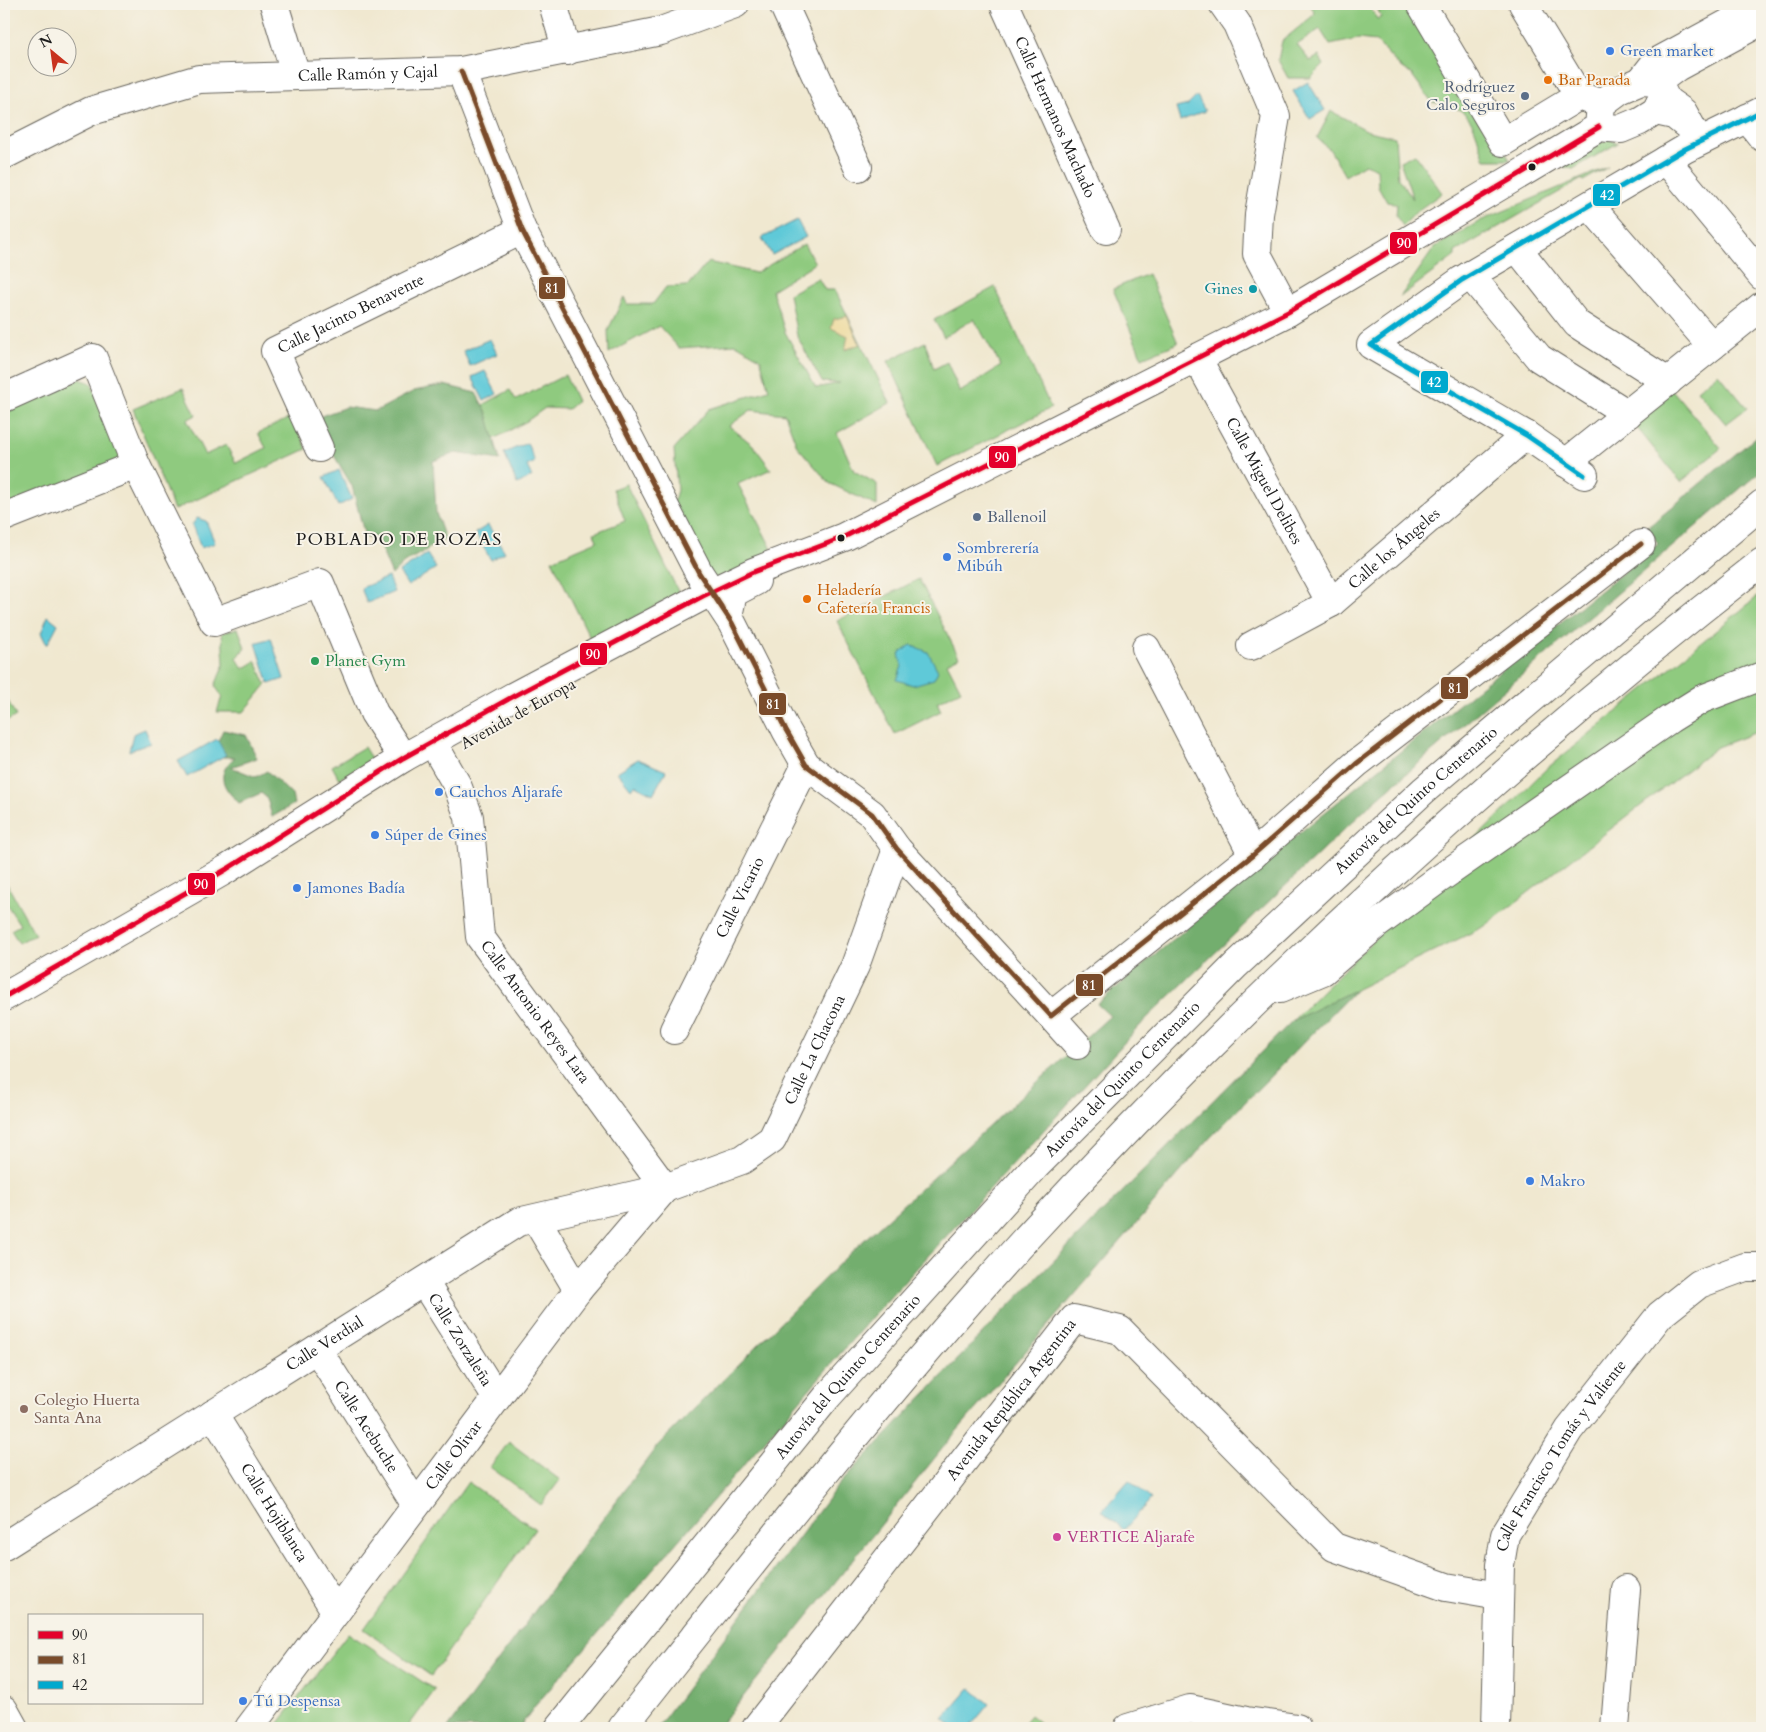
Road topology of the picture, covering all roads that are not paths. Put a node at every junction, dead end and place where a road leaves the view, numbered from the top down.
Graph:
1 (274, 4) edge
2 (553, 4) edge
3 (735, 4) edge
4 (783, 4) edge
5 (1004, 4) edge
6 (1223, 4) edge
7 (1421, 4) edge
8 (1523, 4) edge
9 (1762, 5) edge
10 (1762, 21) edge
11 (1762, 42) edge
12 (567, 51) junction
13 (461, 71) junction
14 (296, 76) junction
15 (1656, 89) junction
16 (1593, 109) junction
17 (1757, 122) edge
18 (1696, 136) junction
19 (5, 151) edge
20 (1666, 160) junction
21 (858, 167) dead end
22 (1590, 206) junction
23 (522, 230) junction
24 (1106, 230) dead end
25 (1517, 248) junction
26 (1470, 275) junction
27 (1762, 276) edge
28 (1762, 306) edge
29 (1288, 312) junction
30 (1712, 346) junction
31 (1197, 358) junction
32 (1668, 382) junction
33 (4, 398) edge
34 (1628, 414) junction
35 (1526, 435) junction
36 (319, 448) dead end
37 (136, 465) junction
38 (1762, 504) edge
39 (4, 517) edge
40 (838, 540) junction
41 (1641, 544) dead end
42 (1762, 562) edge
43 (716, 599) junction
44 (1331, 603) junction
45 (1251, 646) dead end
46 (1146, 648) dead end
47 (1762, 676) edge
48 (482, 714) junction
49 (403, 758) junction
50 (441, 758) junction
51 (806, 765) junction
52 (275, 841) junction
53 (897, 849) junction
54 (1253, 855) junction
55 (4, 997) edge
56 (1260, 998) junction
57 (1051, 1016) junction
58 (674, 1030) dead end
59 (1077, 1045) dead end
60 (665, 1188) junction
61 (536, 1219) junction
62 (1762, 1267) edge
63 (424, 1282) junction
64 (578, 1290) junction
65 (317, 1349) junction
66 (496, 1397) junction
67 (213, 1414) junction
68 (416, 1505) junction
69 (4, 1546) edge
70 (1626, 1589) dead end
71 (1499, 1596) junction
72 (336, 1612) junction
73 (4, 1710) edge
74 (14, 1728) edge
75 (249, 1728) edge
76 (559, 1728) edge
77 (622, 1728) edge
78 (756, 1728) edge
79 (1128, 1728) edge
80 (1294, 1728) edge
81 (1496, 1728) edge
82 (1614, 1728) edge

1 - 14 main road
2 - 12 main road
3 - 12 main road, Calle Ramón y Cajal
4 - 21 main road
5 - 24 main road, Calle Hermanos Machado
6 - 29 main road
7 - 16 main road
8 - 16 main road
9 - 15 main road
10 - 15 main road
11 - 15 main road
12 - 13 main road, Calle Ramón y Cajal
13 - 14 main road, Calle Ramón y Cajal
13 - 23 main road
14 - 19 main road, Calle Ramón y Cajal
15 - 16 main road
15 - 16 main road
15 - 18 main road
16 - 29 main road, Avenida de Europa
17 - 18 main road
18 - 20 main road
20 - 22 main road
20 - 27 main road
22 - 25 main road
22 - 30 main road
23 - 36 main road, Calle Jacinto Benavente
23 - 43 main road
25 - 26 main road
25 - 32 main road
26 - 34 main road
26 - 35 main road
28 - 30 main road
29 - 31 main road, Avenida de Europa
30 - 32 main road
31 - 40 main road, Avenida de Europa
31 - 44 main road, Calle Miguel Delibes
32 - 34 main road
33 - 37 main road
34 - 35 main road
35 - 44 main road, Calle los Ángeles
37 - 39 main road
37 - 49 main road
38 - 76 main road, Autovía del Quinto Centenario
40 - 43 main road, Avenida de Europa
40 - 43 main road, Avenida de Europa
41 - 54 main road
42 - 56 main road
43 - 48 main road, Avenida de Europa
43 - 50 main road, Avenida de Europa
43 - 51 main road
44 - 45 main road, Calle los Ángeles
46 - 54 main road
47 - 56 main road
48 - 49 main road, Avenida de Europa
48 - 50 main road
49 - 52 main road, Avenida de Europa
50 - 52 main road, Avenida de Europa
50 - 60 main road, Calle Antonio Reyes Lara
51 - 53 main road
51 - 58 main road, Calle Vicario
52 - 55 main road, Avenida de Europa
53 - 57 main road
53 - 60 main road, Calle La Chacona
54 - 57 main road
56 - 77 main road
57 - 59 main road
60 - 61 main road, Calle Verdial
60 - 64 main road, Calle Olivar
61 - 63 main road, Calle Verdial
61 - 64 main road
62 - 71 main road, Calle Francisco Tomás y Valiente
63 - 65 main road, Calle Verdial
63 - 66 main road, Calle Zorzaleña
64 - 66 main road, Calle Olivar
65 - 67 main road, Calle Verdial
65 - 68 main road, Calle Acebuche
66 - 68 main road, Calle Olivar
67 - 69 main road, Calle Verdial
67 - 72 main road, Calle Hojiblanca
68 - 72 main road, Calle Olivar
70 - 82 main road
71 - 78 main road, Avenida República Argentina
71 - 81 main road, Calle Francisco Tomás y Valiente
72 - 75 main road, Calle Olivar
73 - 74 main road
79 - 80 main road

